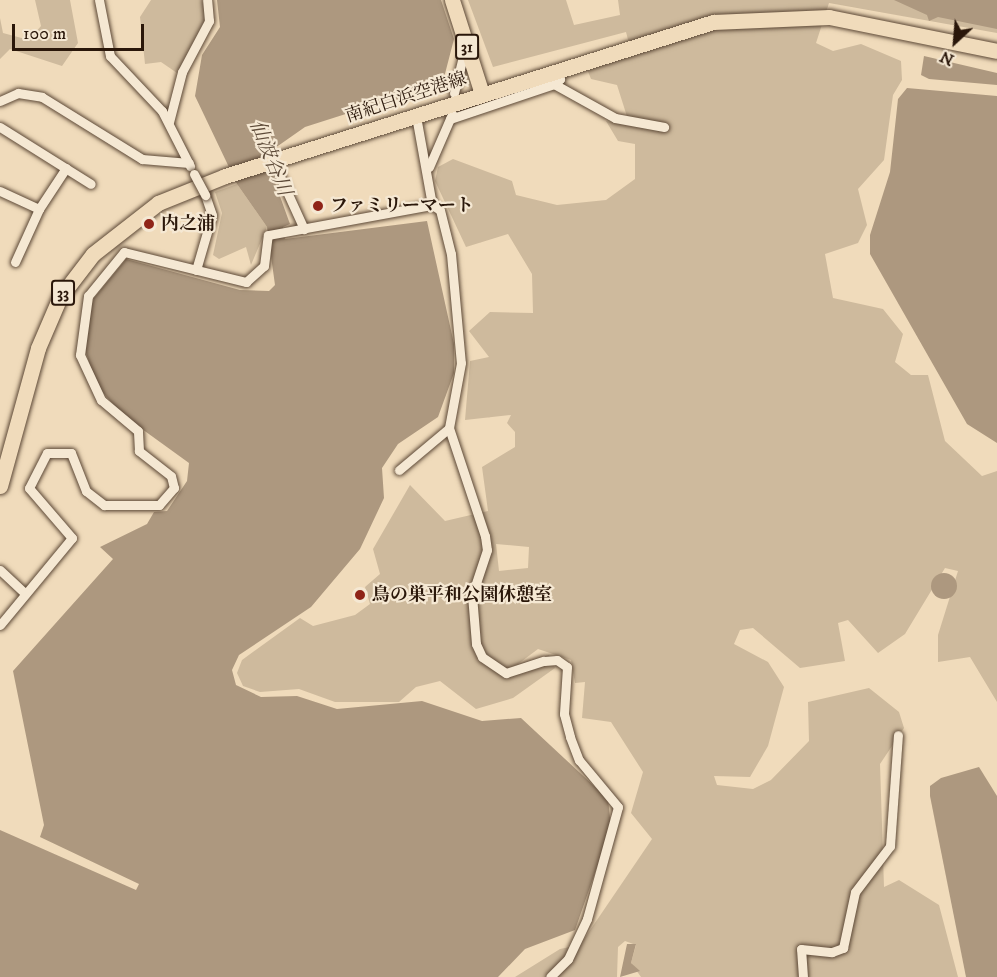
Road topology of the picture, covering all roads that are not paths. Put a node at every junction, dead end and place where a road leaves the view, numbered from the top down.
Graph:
1 (99, 0) edge
2 (207, 0) edge
3 (452, 0) edge
4 (466, 44) junction
5 (997, 51) edge
6 (555, 76) junction
7 (454, 93) dead end
8 (482, 94) junction
9 (0, 101) edge
10 (416, 116) junction
11 (169, 122) junction
12 (0, 128) edge
13 (664, 128) dead end
14 (271, 162) junction
15 (189, 164) junction
16 (429, 167) junction
17 (66, 168) junction
18 (92, 184) dead end
19 (0, 190) edge
20 (432, 204) junction
21 (39, 209) junction
22 (304, 229) junction
23 (15, 262) dead end
24 (196, 270) junction
25 (449, 428) junction
26 (399, 470) dead end
27 (0, 486) edge
28 (0, 570) edge
29 (25, 593) junction
30 (0, 626) edge
31 (898, 735) dead end
32 (550, 977) edge
33 (802, 977) edge

1 - 11 street
2 - 11 street
3 - 4 main road, 31
4 - 7 street
4 - 8 main road, 31
5 - 6 main road, 南紀白浜空港線 / 33
6 - 8 main road, 南紀白浜空港線 / 33
6 - 13 street
6 - 16 street
8 - 10 main road, 南紀白浜空港線 / 33
9 - 15 street
10 - 14 main road, 南紀白浜空港線 / 33
10 - 16 street
11 - 15 street
12 - 17 street
14 - 22 street
14 - 27 main road, 南紀白浜空港線 / 33
15 - 24 street, bridge
16 - 20 street
17 - 18 street
17 - 21 street
19 - 21 street
20 - 22 street
20 - 25 street
21 - 23 street
22 - 24 street
24 - 29 street
25 - 26 street
25 - 32 street
28 - 29 street
29 - 30 street
31 - 33 street

